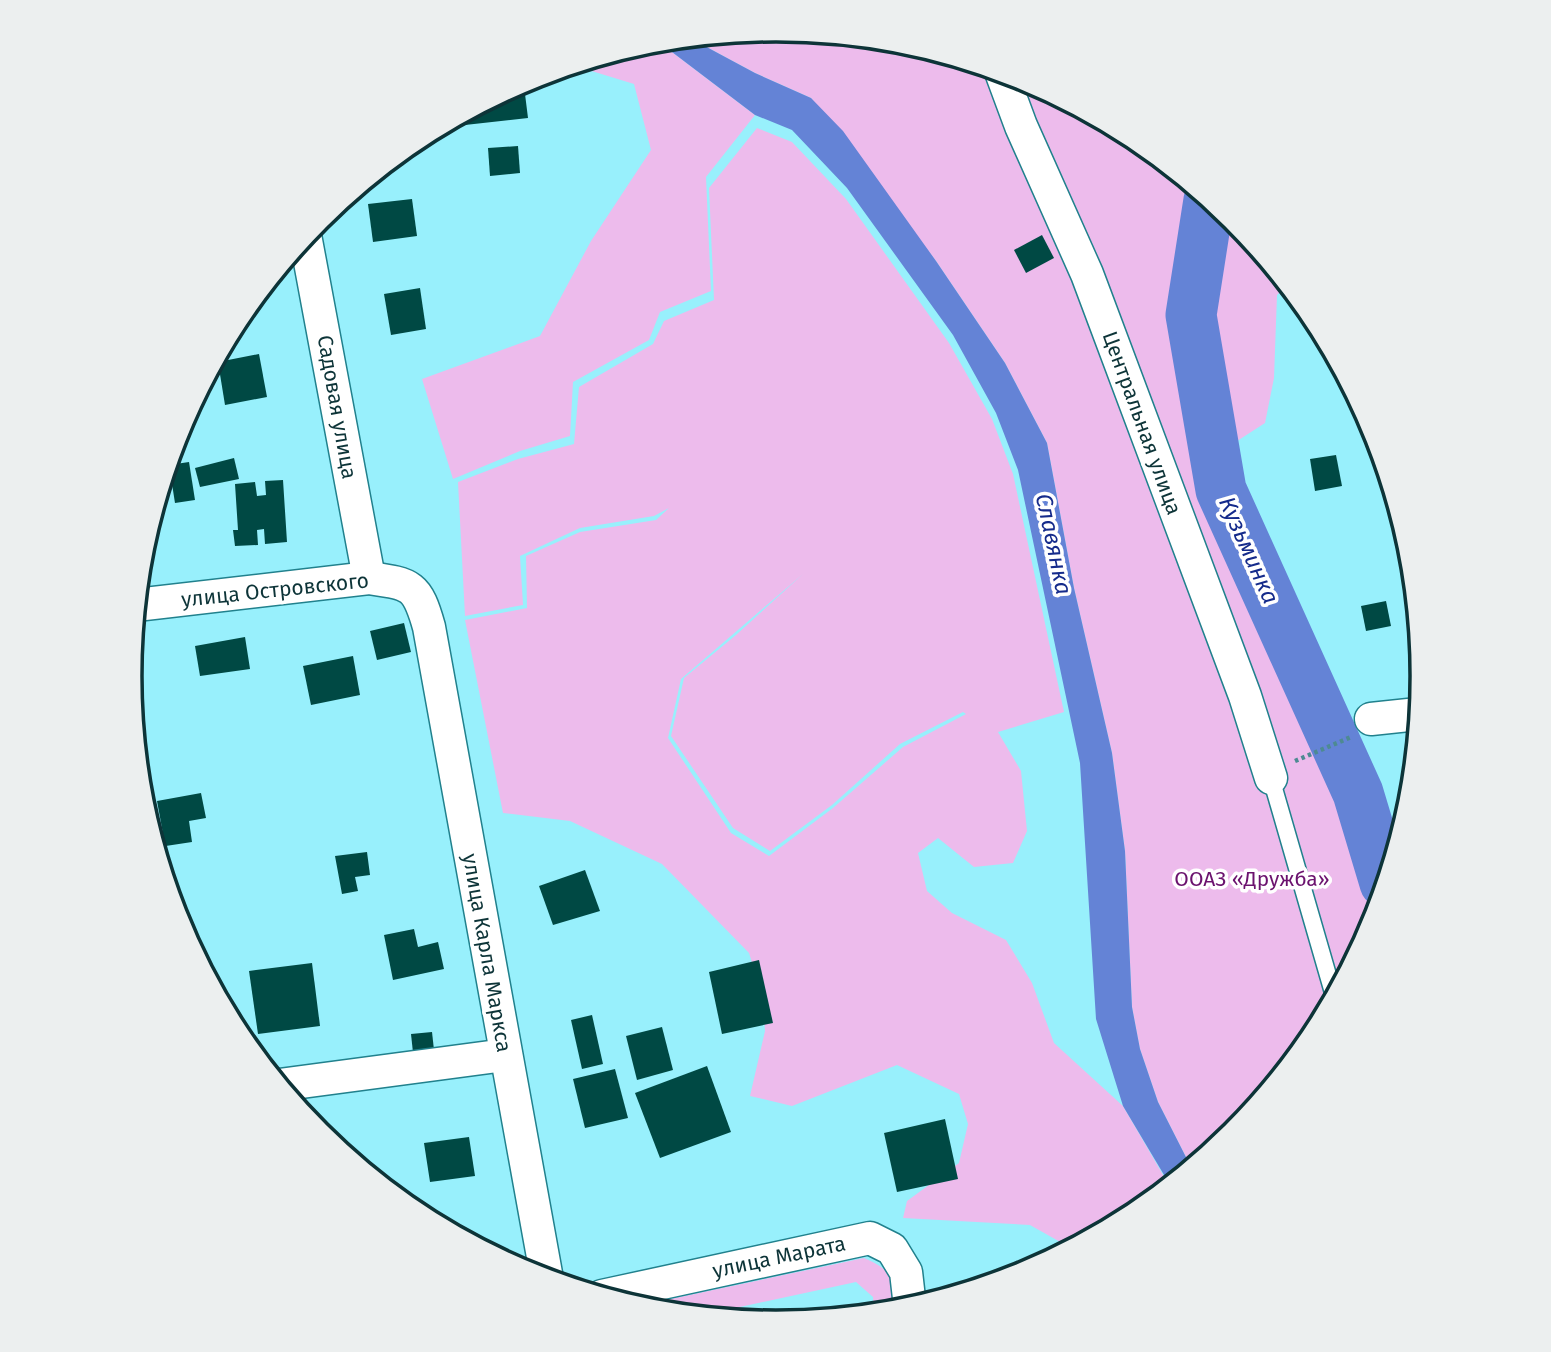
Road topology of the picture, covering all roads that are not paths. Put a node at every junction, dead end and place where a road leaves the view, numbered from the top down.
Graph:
1 (1006, 86) edge
2 (307, 249) edge
3 (369, 578) junction
4 (146, 604) edge
5 (429, 627) joint
6 (1408, 716) edge
7 (1362, 728) road end
8 (1278, 772) joint
9 (1331, 982) edge
10 (506, 1055) junction
11 (290, 1083) edge
12 (545, 1266) edge
13 (624, 1291) edge
14 (909, 1296) edge

1 - 8 street, Центральная улица
2 - 3 street, Садовая улица
3 - 4 street, улица Островского
3 - 5 street, улица Островского
5 - 10 street, улица Карла Маркса
6 - 7 street
8 - 9 lane
10 - 11 street
10 - 12 street, улица Карла Маркса
13 - 14 street, улица Марата

